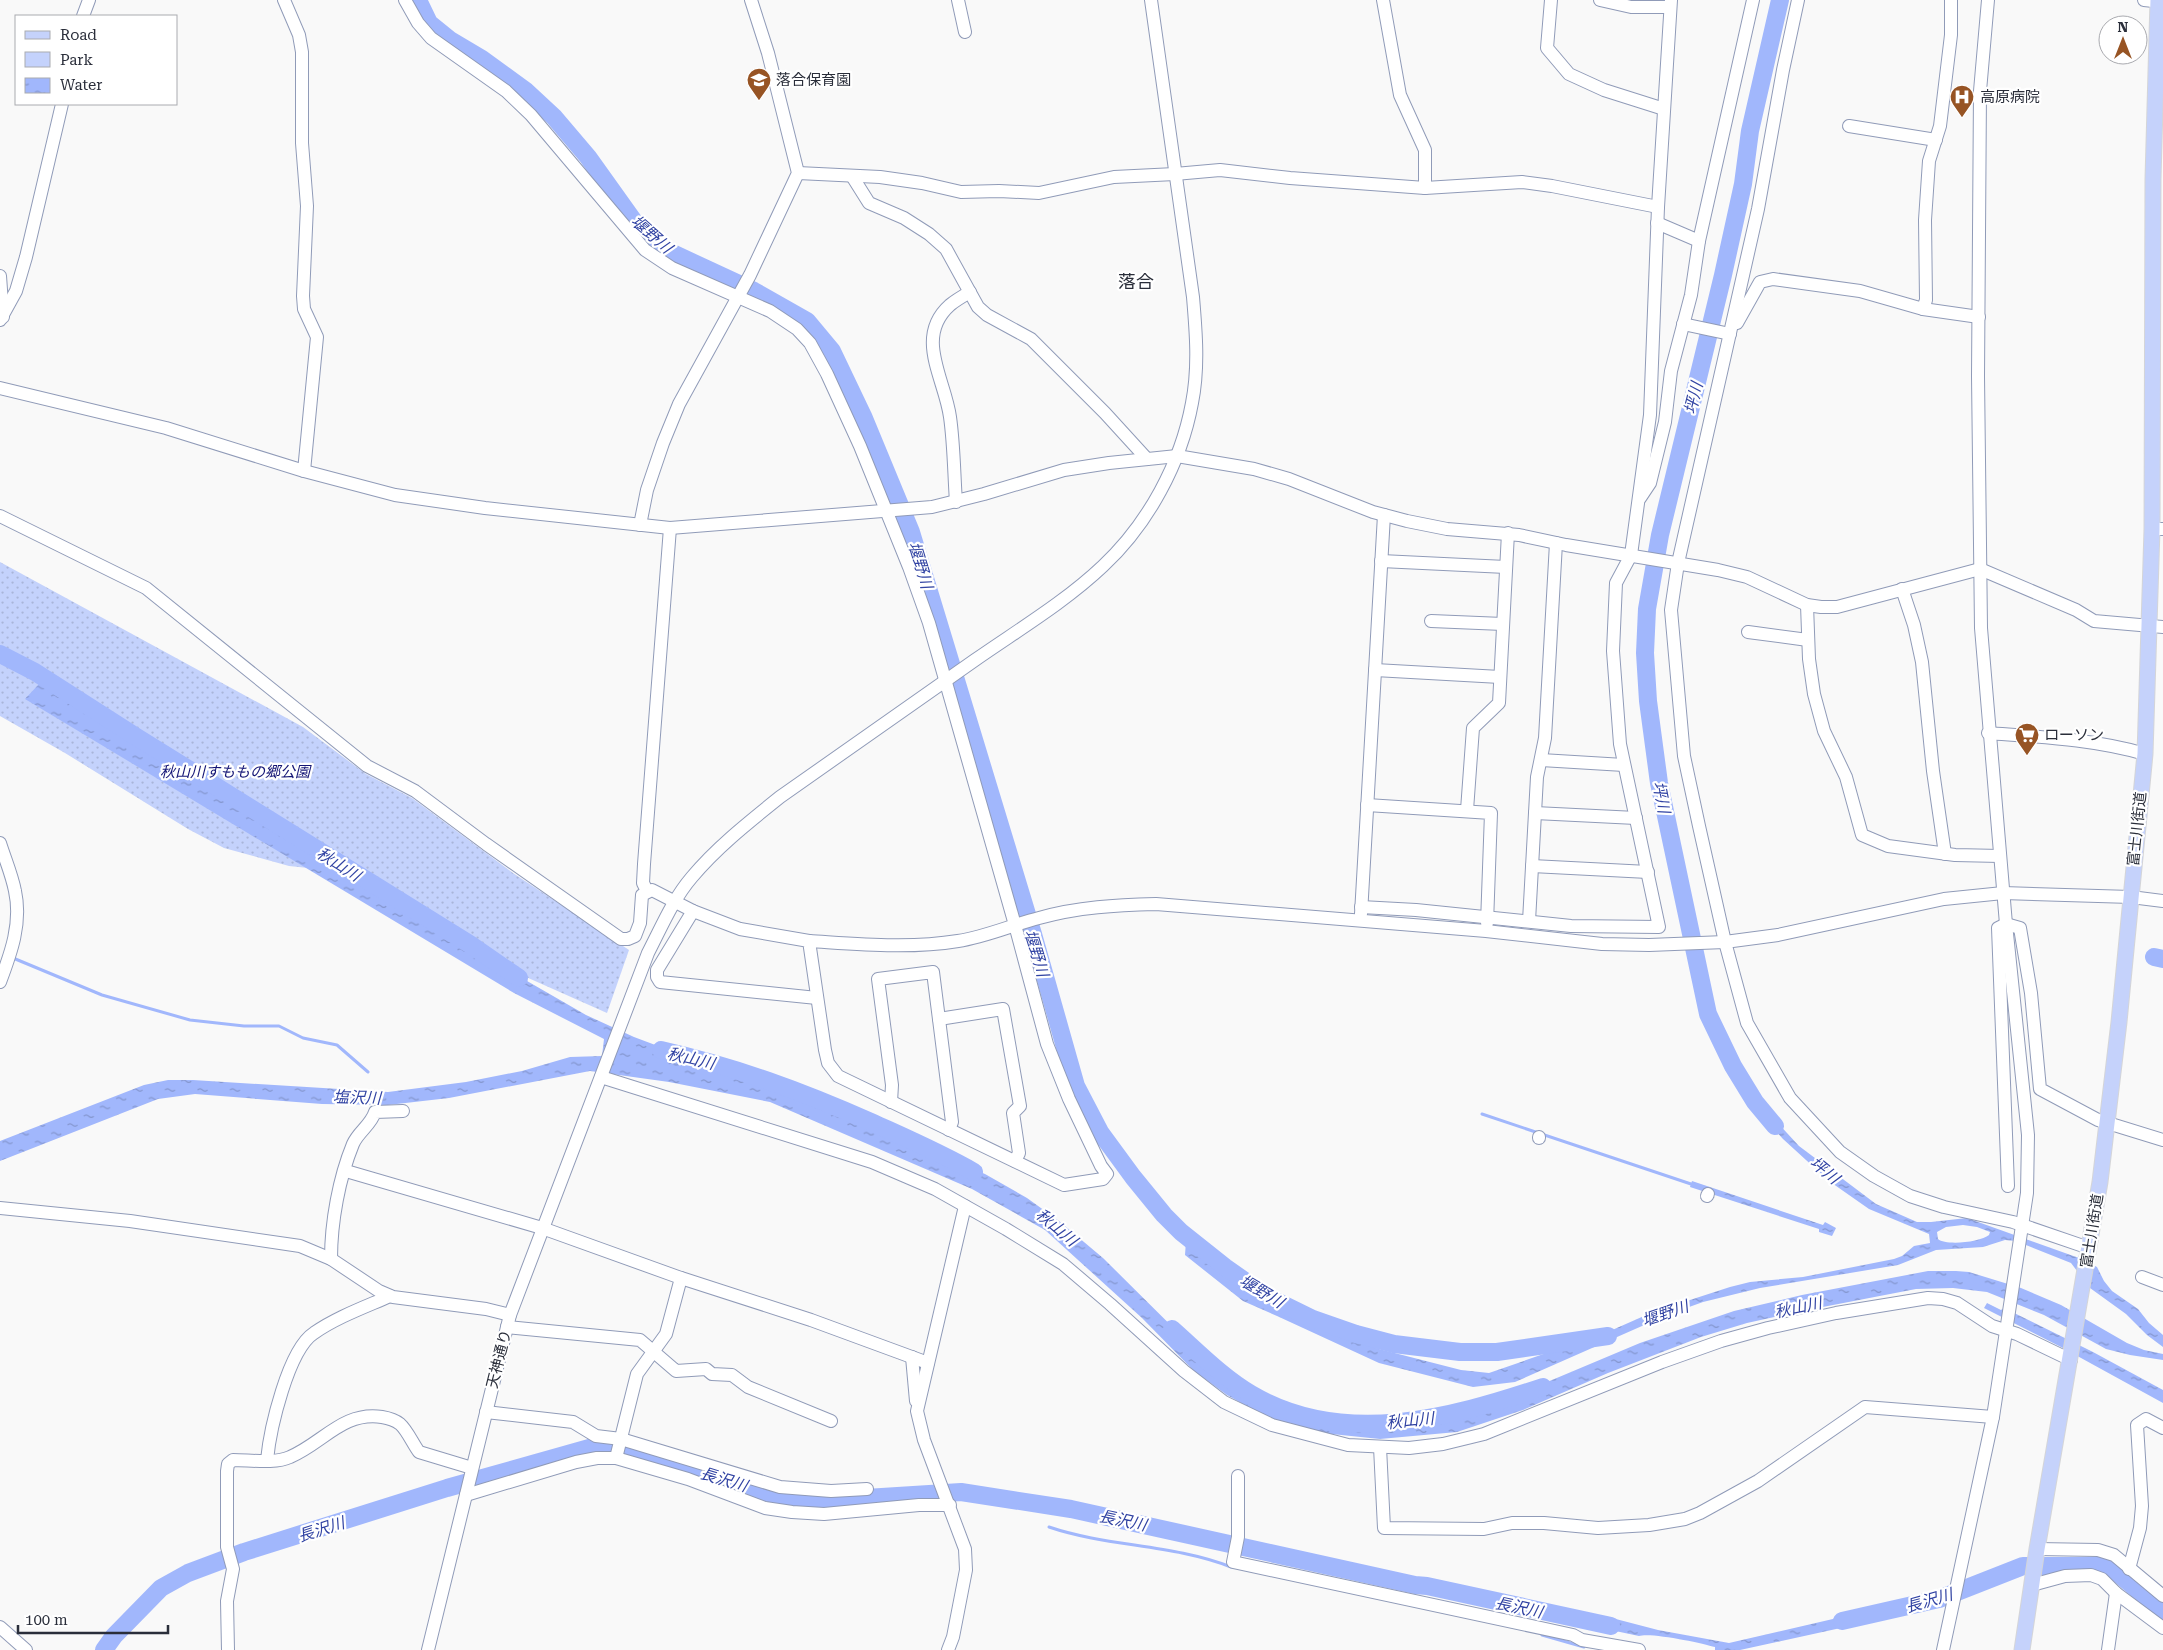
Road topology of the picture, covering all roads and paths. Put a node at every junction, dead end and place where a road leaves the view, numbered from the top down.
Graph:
1 (88, 0) edge
2 (284, 0) edge
3 (405, 0) edge
4 (751, 0) edge
5 (958, 0) edge
6 (1151, 0) edge
7 (1383, 0) edge
8 (1551, 0) edge
9 (1600, 0) edge
10 (1753, 0) edge
11 (1798, 0) edge
12 (1951, 0) edge
13 (1988, 0) edge
14 (2156, 1) edge
15 (1670, 3) edge
16 (83, 15) edge
17 (965, 32) dead end
18 (62, 105) edge
19 (1664, 108) junction
20 (1849, 126) dead end
21 (1936, 140) junction
22 (798, 173) junction
23 (1175, 174) junction
24 (852, 176) junction
25 (1425, 188) junction
26 (1658, 207) junction
27 (1657, 223) junction
28 (1699, 241) junction
29 (0, 276) edge
30 (970, 292) junction
31 (738, 296) junction
32 (1923, 309) junction
33 (1979, 317) junction
34 (2, 319) edge
35 (1687, 325) junction
36 (1727, 333) junction
37 (0, 388) edge
38 (1177, 456) junction
39 (1147, 459) junction
40 (304, 471) junction
41 (956, 502) junction
42 (1638, 502) junction
43 (889, 511) junction
44 (1384, 515) junction
45 (0, 516) edge
46 (640, 525) junction
47 (670, 528) junction
48 (2158, 529) edge
49 (1508, 534) junction
50 (1556, 543) junction
51 (1631, 556) junction
52 (1382, 561) junction
53 (1675, 563) junction
54 (1506, 568) junction
55 (1980, 569) junction
56 (1902, 589) junction
57 (1807, 605) junction
58 (1431, 621) dead end
59 (1503, 624) junction
60 (2156, 627) edge
61 (1748, 632) dead end
62 (1808, 640) junction
63 (1375, 670) junction
64 (1500, 678) junction
65 (945, 680) junction
66 (1988, 733) junction
67 (2144, 754) junction
68 (1541, 760) junction
69 (1624, 765) junction
70 (1367, 805) junction
71 (1467, 810) junction
72 (1535, 814) junction
73 (1636, 818) junction
74 (0, 843) edge
75 (1945, 854) junction
76 (2000, 856) junction
77 (1532, 866) junction
78 (1648, 872) junction
79 (646, 891) junction
80 (2003, 893) junction
81 (2131, 897) junction
82 (2163, 901) edge
83 (675, 902) junction
84 (1361, 907) junction
85 (693, 911) junction
86 (1487, 916) junction
87 (1360, 921) junction
88 (1528, 921) junction
89 (2006, 924) junction
90 (1015, 925) junction
91 (1486, 931) junction
92 (809, 941) junction
93 (1725, 942) junction
94 (0, 946) edge
95 (11, 954) junction
96 (0, 982) edge
97 (817, 998) junction
98 (939, 1019) junction
99 (601, 1077) junction
100 (2004, 1090) junction
101 (2017, 1090) dead end
102 (891, 1102) junction
103 (403, 1111) dead end
104 (2106, 1123) junction
105 (949, 1130) junction
106 (2163, 1140) edge
107 (1015, 1161) junction
108 (346, 1171) junction
109 (2008, 1186) dead end
110 (965, 1206) junction
111 (0, 1208) edge
112 (2023, 1226) junction
113 (542, 1228) junction
114 (2089, 1248) junction
115 (331, 1259) junction
116 (2142, 1277) dead end
117 (681, 1278) junction
118 (2163, 1285) edge
119 (390, 1296) junction
120 (508, 1321) junction
121 (2007, 1327) junction
122 (655, 1350) junction
123 (2071, 1356) junction
124 (912, 1357) junction
125 (928, 1363) junction
126 (917, 1411) junction
127 (486, 1412) junction
128 (1993, 1417) junction
129 (831, 1421) dead end
130 (2163, 1428) edge
131 (621, 1440) junction
132 (1380, 1447) junction
133 (616, 1458) junction
134 (267, 1460) junction
135 (472, 1470) junction
136 (1238, 1476) dead end
137 (867, 1489) dead end
138 (466, 1494) junction
139 (950, 1504) junction
140 (2037, 1550) junction
141 (2129, 1569) junction
142 (2032, 1585) junction
143 (2116, 1593) junction
144 (2163, 1596) edge
145 (0, 1627) edge
146 (2163, 1628) edge
147 (26, 1650) edge
148 (228, 1650) edge
149 (428, 1650) edge
150 (948, 1650) edge
151 (1639, 1650) edge
152 (1943, 1650) edge
153 (2022, 1650) edge
154 (2108, 1650) edge

1 - 16 street
2 - 40 street
3 - 31 street
4 - 22 street
5 - 17 street
6 - 23 street, 天神通り
7 - 25 street
8 - 19 street
9 - 15 street
10 - 28 street
11 - 36 street
12 - 21 street
13 - 33 street
14 - 48 main road, 富士川街道
15 - 19 street
18 - 34 street
19 - 26 street
20 - 21 street
21 - 32 street
22 - 24 street
22 - 31 street
23 - 24 street
23 - 25 street
23 - 38 street, 天神通り
24 - 30 street
25 - 26 street
26 - 27 street
27 - 28 street
27 - 42 street
28 - 35 street
29 - 34 street
30 - 39 street
30 - 41 street
31 - 43 street
31 - 46 street
32 - 33 street
32 - 36 street
33 - 55 street
35 - 36 street
35 - 42 street
36 - 53 street
37 - 40 street
38 - 39 street
38 - 44 street
38 - 65 street, 天神通り
39 - 41 street
40 - 46 street
41 - 43 street
42 - 51 street
43 - 47 street
43 - 65 street
44 - 49 street
44 - 52 street
45 - 79 street
46 - 47 street
47 - 79 street
48 - 60 main road, 富士川街道
49 - 50 street
49 - 54 street
50 - 51 street
50 - 68 street
51 - 53 street
51 - 69 street
52 - 54 street
52 - 63 street
53 - 57 street
53 - 93 street
54 - 59 street
55 - 56 street
55 - 60 street
55 - 66 street
56 - 57 street
56 - 75 street
57 - 62 street
58 - 59 street
59 - 64 street
60 - 67 main road, 富士川街道
61 - 62 street
62 - 75 street
63 - 64 street
63 - 70 street
64 - 71 street
65 - 83 street, 天神通り
65 - 90 street
66 - 67 street
66 - 76 street
67 - 81 main road, 富士川街道
68 - 69 street
68 - 72 street
69 - 73 street
70 - 71 street
70 - 84 street
71 - 86 street
72 - 73 street
72 - 77 street
73 - 78 street
74 - 95 street
75 - 76 street
76 - 80 street
77 - 78 street
77 - 88 street
78 - 88 street
79 - 83 street
80 - 81 street
80 - 89 street
80 - 93 street
81 - 82 street
81 - 104 main road, 富士川街道
83 - 85 street
83 - 99 street, 天神通り
84 - 86 street
84 - 87 street
85 - 92 street
85 - 97 street
86 - 88 street
86 - 91 street
87 - 90 street
87 - 91 street
89 - 100 street
89 - 104 street
89 - 112 street
90 - 92 street
90 - 107 street
91 - 93 street
92 - 97 street
93 - 112 street
94 - 95 street
95 - 96 street
97 - 102 street
98 - 102 street
98 - 105 street
98 - 107 street
99 - 110 street
99 - 113 street, 天神通り
100 - 101 street
100 - 109 street
102 - 105 street
103 - 108 street
104 - 106 street
104 - 114 main road, 富士川街道
105 - 107 street
108 - 113 street
108 - 115 street
110 - 125 street
110 - 132 street
111 - 115 street
112 - 114 street
112 - 121 street
113 - 117 street
113 - 120 street, 天神通り
114 - 123 main road, 富士川街道
115 - 119 street
116 - 118 street
117 - 122 street
117 - 124 street
119 - 120 street
119 - 134 street
120 - 122 street
120 - 127 street, 天神通り
121 - 123 street
121 - 128 street
121 - 132 street
122 - 129 street
122 - 131 street
123 - 140 main road, 富士川街道
124 - 125 street
124 - 126 street
125 - 126 street
126 - 139 street
127 - 131 street
127 - 135 street, 天神通り
128 - 132 street
128 - 152 street
130 - 141 street
131 - 133 street
131 - 137 street
133 - 138 street
133 - 139 street
134 - 135 street
134 - 148 street
135 - 138 street, 天神通り
136 - 151 street
138 - 149 street, 天神通り
139 - 150 street
140 - 141 street
140 - 142 main road, 富士川街道
141 - 144 street
142 - 143 street
142 - 153 main road, 富士川街道
143 - 146 street
143 - 154 street
145 - 147 street

